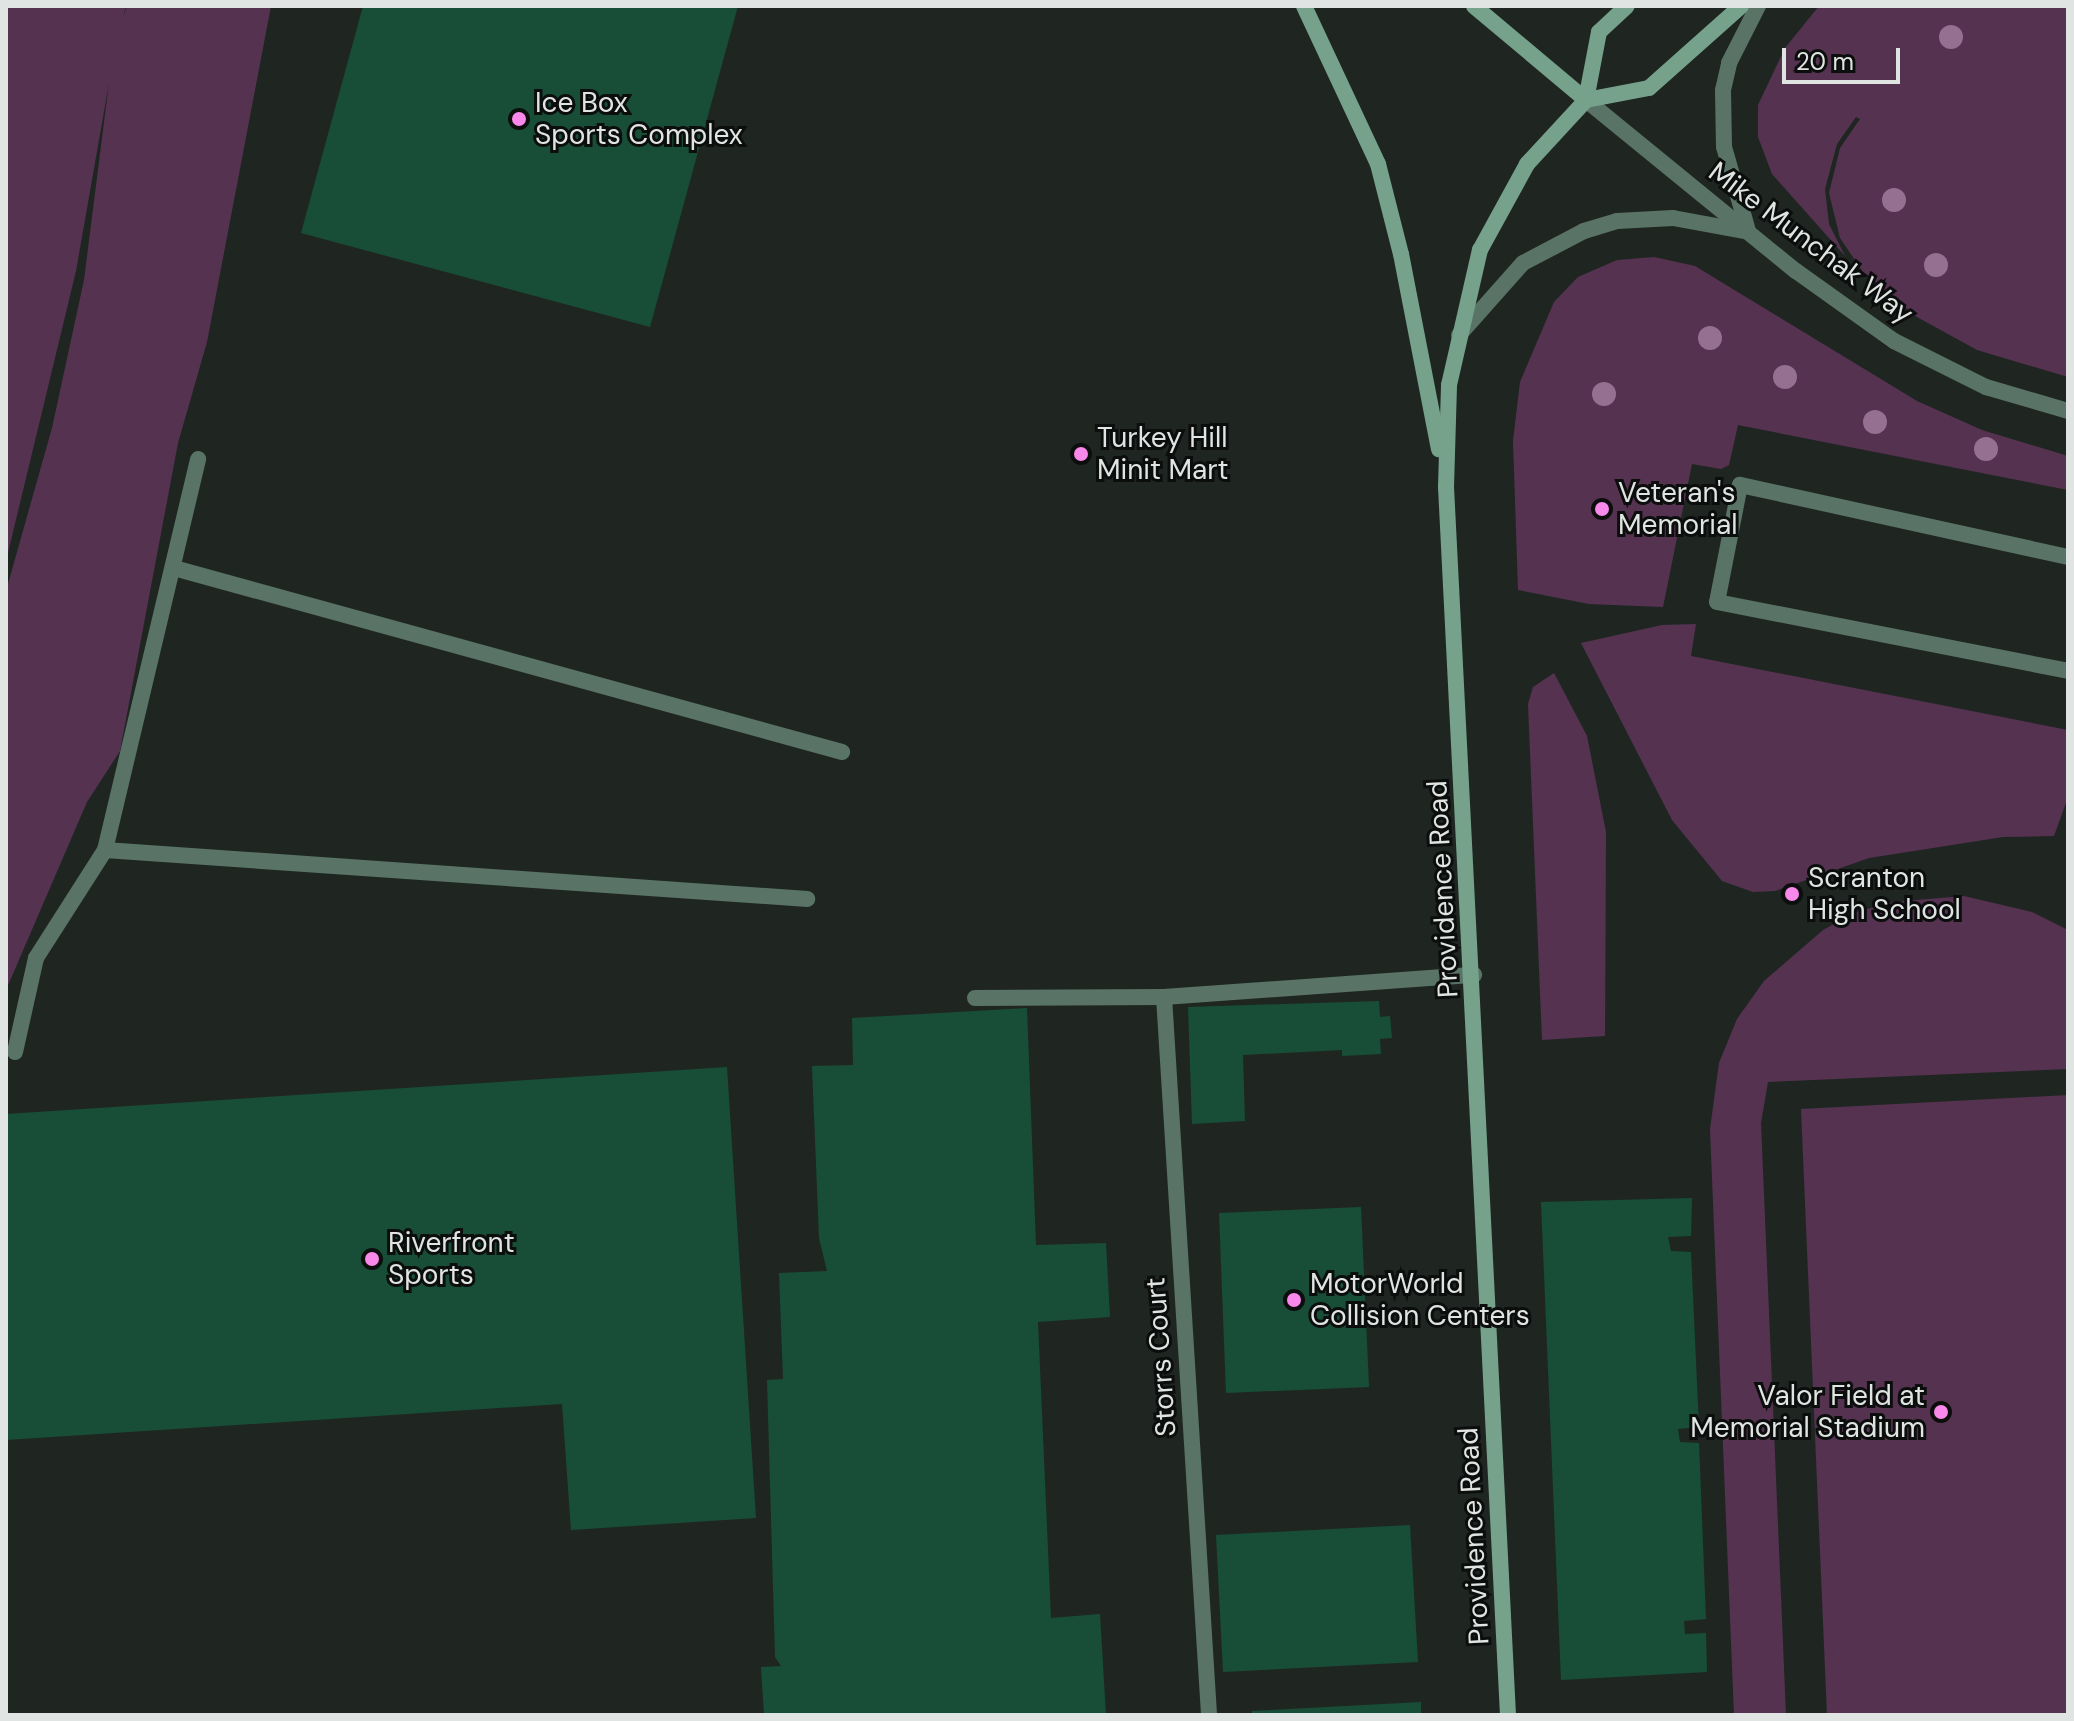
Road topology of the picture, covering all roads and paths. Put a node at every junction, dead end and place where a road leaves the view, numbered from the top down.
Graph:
1 (1304, 6) edge
2 (1474, 6) edge
3 (1627, 6) edge
4 (1741, 6) edge
5 (1758, 6) edge
6 (1586, 100) junction
7 (1749, 232) junction
8 (1456, 340) junction
9 (2068, 411) edge
10 (198, 459) dead end
11 (1446, 487) junction
12 (2068, 557) edge
13 (174, 568) junction
14 (2068, 671) edge
15 (842, 752) dead end
16 (105, 850) junction
17 (807, 899) dead end
18 (1474, 975) junction
19 (1164, 997) junction
20 (975, 998) dead end
21 (15, 1052) dead end
22 (1209, 1715) edge
23 (1508, 1715) edge

1 - 11 main road
2 - 6 main road
3 - 6 main road
4 - 6 main road
5 - 7 lane
6 - 7 lane, Mike Munchak Way
6 - 8 main road, Providence Road
7 - 8 lane
7 - 9 lane, Mike Munchak Way
8 - 11 main road, Providence Road
10 - 13 lane
11 - 18 main road, Providence Road
12 - 14 lane
13 - 15 lane
13 - 16 lane
16 - 17 lane
16 - 21 lane
18 - 19 lane
18 - 23 main road, Providence Road
19 - 20 lane
19 - 22 lane, Storrs Court

